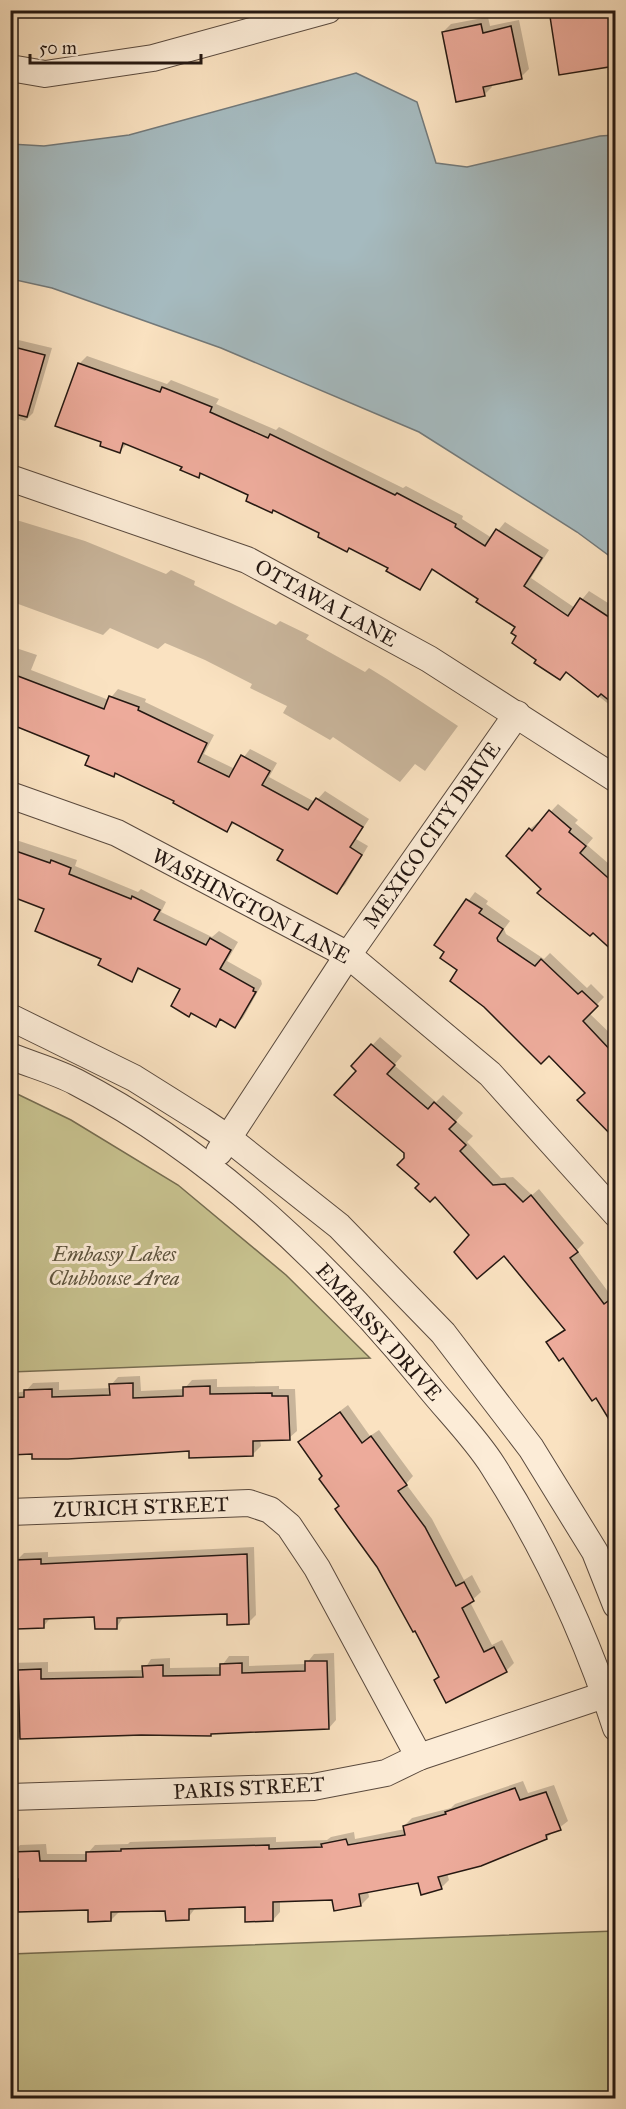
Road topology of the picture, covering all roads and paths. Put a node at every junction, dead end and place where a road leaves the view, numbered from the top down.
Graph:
1 (328, 10) edge
2 (10, 69) edge
3 (10, 478) edge
4 (517, 714) junction
5 (615, 779) edge
6 (10, 795) edge
7 (348, 955) junction
8 (10, 1017) edge
9 (12, 1064) edge
10 (228, 1137) junction
11 (209, 1167) junction
12 (615, 1214) edge
13 (10, 1512) edge
14 (615, 1605) edge
15 (610, 1693) edge
16 (615, 1728) edge
17 (419, 1757) junction
18 (10, 1797) edge

1 - 2 street
3 - 4 street, OTTAWA LANE
4 - 5 street, OTTAWA LANE
4 - 7 street, MEXICO CITY DRIVE
6 - 7 street, WASHINGTON LANE
7 - 10 street, MEXICO CITY DRIVE
7 - 12 street, WASHINGTON LANE
8 - 10 street, EMBASSY DRIVE
9 - 11 street, EMBASSY DRIVE
10 - 11 street, MEXICO CITY DRIVE
10 - 14 street, EMBASSY DRIVE
11 - 15 street, EMBASSY DRIVE
13 - 17 street, ZURICH STREET
15 - 16 street, EMBASSY DRIVE
15 - 17 street, PARIS STREET
17 - 18 street, PARIS STREET

